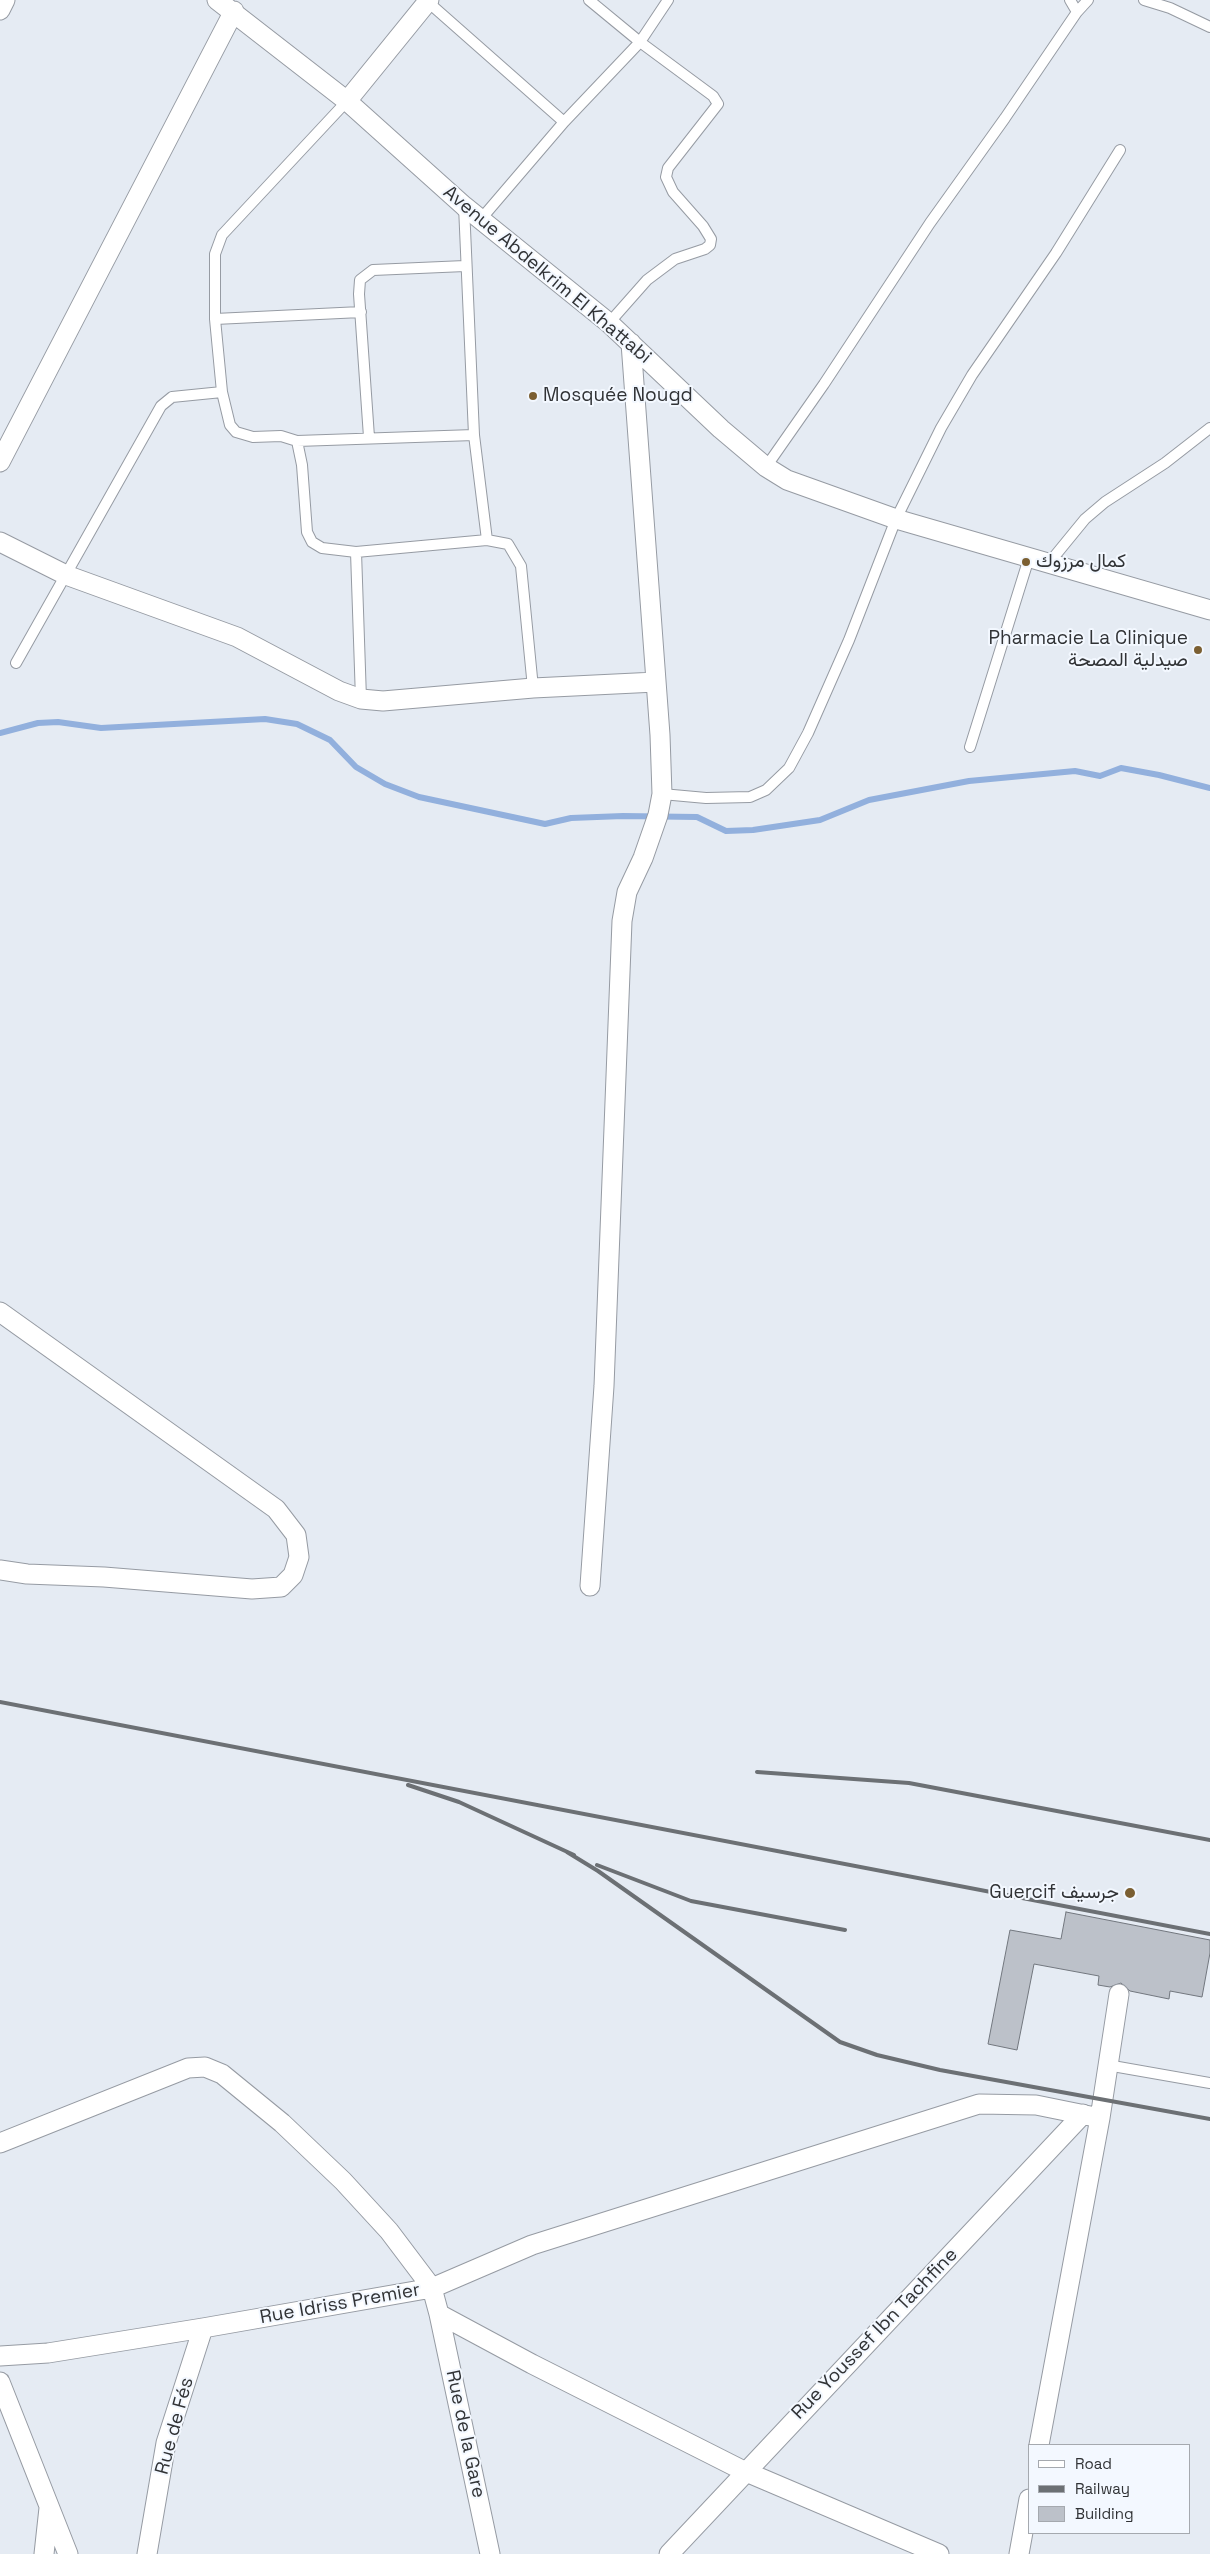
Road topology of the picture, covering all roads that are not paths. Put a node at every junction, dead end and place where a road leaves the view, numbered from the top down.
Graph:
1 (5, 0) edge
2 (217, 0) edge
3 (589, 0) edge
4 (668, 0) edge
5 (1070, 0) edge
6 (1088, 0) edge
7 (1144, 0) edge
8 (429, 1) edge
9 (0, 10) edge
10 (234, 11) junction
11 (1077, 12) junction
12 (1210, 27) edge
13 (640, 42) junction
14 (347, 102) junction
15 (564, 122) junction
16 (1120, 150) dead end
17 (464, 206) junction
18 (481, 219) junction
19 (465, 266) junction
20 (361, 312) junction
21 (215, 319) junction
22 (609, 323) junction
23 (631, 343) junction
24 (222, 392) junction
25 (1210, 428) edge
26 (474, 435) junction
27 (369, 437) junction
28 (297, 440) junction
29 (0, 462) edge
30 (766, 467) junction
31 (896, 519) junction
32 (487, 540) junction
33 (0, 542) edge
34 (356, 552) junction
35 (1029, 558) junction
36 (1049, 563) junction
37 (66, 575) junction
38 (1210, 610) edge
39 (16, 663) dead end
40 (656, 682) junction
41 (533, 688) junction
42 (361, 699) junction
43 (970, 746) dead end
44 (662, 794) junction
45 (0, 1312) edge
46 (0, 1570) edge
47 (590, 1586) dead end
48 (1118, 1994) dead end
49 (1107, 2065) junction
50 (1210, 2083) edge
51 (1092, 2116) junction
52 (0, 2143) edge
53 (432, 2288) junction
54 (439, 2314) junction
55 (203, 2328) junction
56 (0, 2356) edge
57 (0, 2382) edge
58 (1039, 2444) edge
59 (744, 2472) junction
60 (1028, 2504) edge
61 (50, 2505) junction
62 (44, 2554) edge
63 (68, 2554) edge
64 (147, 2554) edge
65 (490, 2554) edge
66 (668, 2554) edge
67 (939, 2554) edge
68 (1019, 2554) edge

1 - 9 street
2 - 10 street, Avenue Abdelkrim El Khattabi
3 - 13 lane
4 - 13 lane
5 - 11 lane
6 - 11 lane
7 - 12 lane
8 - 14 street
8 - 15 lane
10 - 14 street, Avenue Abdelkrim El Khattabi
10 - 29 street
11 - 30 lane
13 - 15 lane
13 - 22 lane
14 - 17 street, Avenue Abdelkrim El Khattabi
14 - 21 lane
15 - 18 lane
16 - 31 lane
17 - 18 street, Avenue Abdelkrim El Khattabi
17 - 19 lane
18 - 22 street, Avenue Abdelkrim El Khattabi
19 - 20 lane
19 - 26 lane
20 - 21 lane
20 - 27 lane
21 - 24 lane
22 - 23 street, Avenue Abdelkrim El Khattabi
23 - 30 street, Avenue Abdelkrim El Khattabi
23 - 40 street
24 - 28 lane
24 - 37 lane
25 - 36 lane
26 - 27 lane
26 - 32 lane
27 - 28 lane
28 - 34 lane
30 - 31 street, Avenue Abdelkrim El Khattabi
31 - 35 street, Avenue Abdelkrim El Khattabi
31 - 44 lane
32 - 34 lane
32 - 41 lane
33 - 37 street
34 - 42 lane
35 - 36 street, Avenue Abdelkrim El Khattabi
35 - 43 lane
36 - 38 street, Avenue Abdelkrim El Khattabi
37 - 39 lane
37 - 42 street
40 - 41 street
40 - 44 street
41 - 42 street
44 - 47 street
45 - 46 street
48 - 49 street
49 - 50 lane
49 - 51 street
51 - 53 street
51 - 58 street
51 - 59 street, Rue Youssef Ibn Tachfine
52 - 53 street
53 - 54 street, Rue Idriss Premier
53 - 55 street, Rue Idriss Premier
54 - 59 street, Rue Idriss Premier
54 - 65 street, Rue de la Gare
55 - 56 street, Rue Idriss Premier
55 - 64 street, Rue de Fés
57 - 61 street
59 - 66 street, Rue Youssef Ibn Tachfine
59 - 67 street, Rue Idriss Premier
60 - 68 street
61 - 62 street
61 - 63 street

